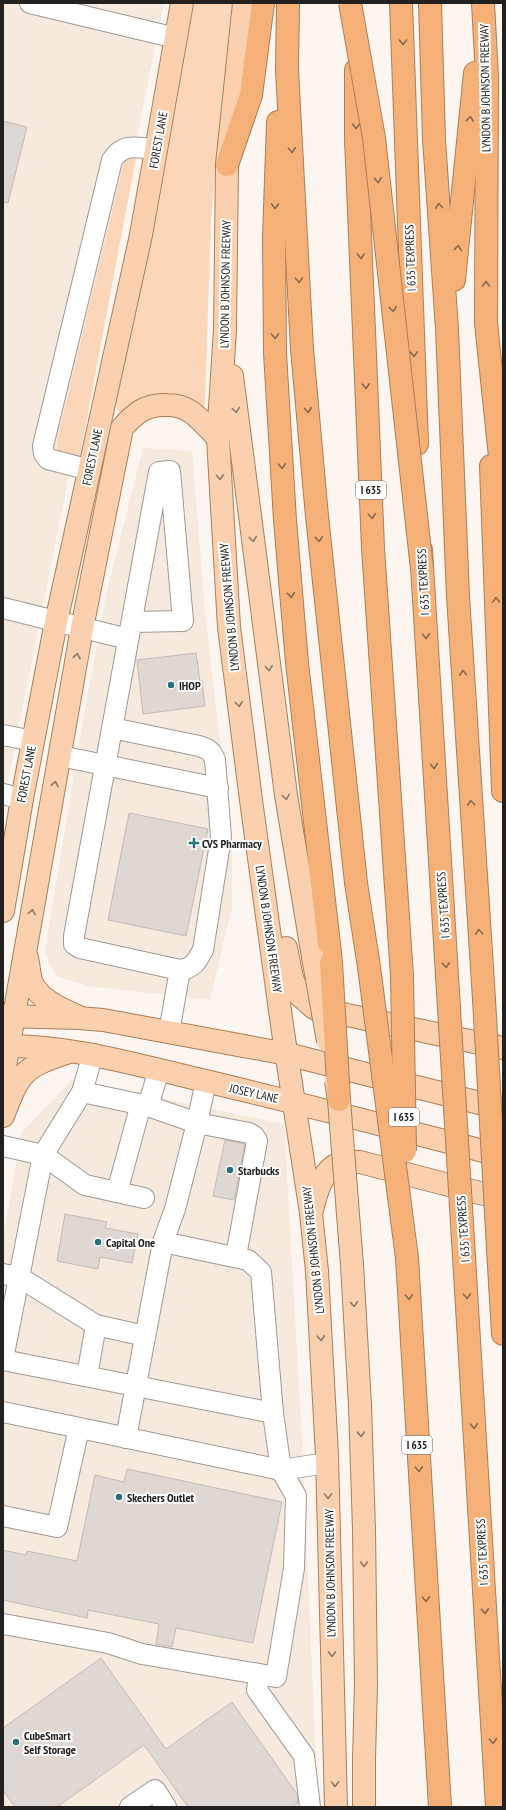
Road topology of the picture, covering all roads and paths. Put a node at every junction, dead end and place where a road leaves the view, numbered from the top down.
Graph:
1 (30, 3) edge
2 (181, 3) edge
3 (244, 3) edge
4 (263, 3) edge
5 (288, 3) edge
6 (350, 3) edge
7 (356, 3) edge
8 (401, 3) edge
9 (430, 3) edge
10 (483, 3) edge
11 (176, 38) junction
12 (287, 70) junction
13 (156, 149) junction
14 (227, 164) junction
15 (486, 323) junction
16 (448, 329) junction
17 (226, 330) junction
18 (218, 438) junction
19 (90, 470) junction
20 (112, 476) junction
21 (503, 485) edge
22 (422, 569) junction
23 (3, 608) edge
24 (56, 622) junction
25 (82, 628) junction
26 (130, 630) junction
27 (112, 728) junction
28 (3, 735) edge
29 (32, 741) junction
30 (60, 756) junction
31 (105, 765) junction
32 (218, 788) junction
33 (503, 791) edge
34 (12, 797) edge
35 (266, 904) junction
36 (3, 911) edge
37 (26, 950) junction
38 (322, 960) junction
39 (180, 970) junction
40 (8, 1016) edge
41 (80, 1018) junction
42 (169, 1032) junction
43 (6, 1046) edge
44 (503, 1048) edge
45 (69, 1051) junction
46 (93, 1054) junction
47 (287, 1054) junction
48 (159, 1070) junction
49 (3, 1078) edge
50 (206, 1081) junction
51 (82, 1092) junction
52 (339, 1100) joint
53 (294, 1102) junction
54 (144, 1105) junction
55 (503, 1108) edge
56 (3, 1116) edge
57 (198, 1122) junction
58 (3, 1146) edge
59 (43, 1156) junction
60 (503, 1156) edge
61 (117, 1192) junction
62 (144, 1198) dead end
63 (503, 1198) edge
64 (311, 1213) junction
65 (163, 1242) junction
66 (236, 1256) junction
67 (407, 1258) junction
68 (11, 1275) edge
69 (96, 1326) junction
70 (503, 1334) edge
71 (145, 1336) junction
72 (3, 1360) edge
73 (87, 1376) junction
74 (136, 1386) junction
75 (3, 1412) edge
76 (273, 1412) junction
77 (79, 1428) junction
78 (126, 1438) junction
79 (327, 1463) junction
80 (281, 1470) junction
81 (3, 1516) edge
82 (3, 1624) edge
83 (259, 1674) junction
84 (366, 1685) junction
85 (130, 1807) edge
86 (166, 1807) edge
87 (310, 1807) edge
88 (336, 1807) edge
89 (364, 1807) edge
90 (379, 1807) edge
91 (440, 1807) edge
92 (497, 1807) edge

1 - 11 lane
2 - 11 main road, FOREST LANE
3 - 14 main road, LYNDON B JOHNSON FREEWAY
4 - 14 highway
5 - 12 highway
6 -> 22 highway, bridge
7 -> 67 highway, I 635, bridge
8 -> 22 highway, I 635 TEXPRESS, bridge
16 -> 9 highway
15 -> 10 highway, LYNDON B JOHNSON FREEWAY
16 -> 10 highway
11 - 13 main road, FOREST LANE
12 -> 38 highway
12 -> 67 highway, bridge
13 - 19 main road, FOREST LANE
13 - 19 lane
14 - 17 main road, LYNDON B JOHNSON FREEWAY
15 - 21 highway, LYNDON B JOHNSON FREEWAY
33 -> 15 highway
70 -> 16 highway, bridge
17 - 18 main road, LYNDON B JOHNSON FREEWAY
17 -> 38 main road
18 - 20 main road, FOREST LANE
18 -> 35 main road, LYNDON B JOHNSON FREEWAY
19 - 20 main road
19 - 24 main road, FOREST LANE
20 - 25 main road, FOREST LANE
22 -> 92 highway, I 635 TEXPRESS, bridge
23 - 24 lane
24 - 25 lane
24 - 29 main road, FOREST LANE
25 - 26 lane
30 -> 25 main road, FOREST LANE
26 - 26 lane
26 - 27 lane
27 - 31 lane
27 - 32 lane
28 - 29 lane
29 - 34 main road, FOREST LANE
30 - 31 lane
37 -> 30 main road, FOREST LANE
31 - 32 lane
31 - 39 lane
32 - 39 lane
34 - 36 main road, FOREST LANE
35 - 44 main road
35 - 47 main road, LYNDON B JOHNSON FREEWAY
37 - 40 main road, FOREST LANE
37 - 41 main road
38 - 52 highway, bridge
39 - 42 lane
40 - 41 main road
40 - 43 main road, FOREST LANE
41 - 42 main road
42 - 47 main road
43 - 45 main road, JOSEY LANE
43 - 49 main road, FOREST LANE
45 - 46 main road, JOSEY LANE
45 - 56 main road
46 - 48 main road, JOSEY LANE
46 - 51 lane
47 - 53 main road, LYNDON B JOHNSON FREEWAY
47 - 55 main road
48 - 50 main road, JOSEY LANE
48 - 54 lane
50 - 53 main road, JOSEY LANE
50 - 57 lane
51 - 54 lane
51 - 59 lane
52 -> 84 main road, bridge
53 - 60 main road, JOSEY LANE
53 - 64 main road, LYNDON B JOHNSON FREEWAY
54 - 57 lane
54 - 61 lane
57 - 65 lane
57 - 66 lane
58 - 59 lane
59 - 61 lane
59 - 68 lane
61 - 62 lane
63 - 64 main road
64 -> 79 main road, LYNDON B JOHNSON FREEWAY
65 - 66 lane
65 - 71 lane
66 - 76 lane
67 -> 91 highway, I 635
68 - 69 lane
68 - 72 lane
69 - 71 lane
69 - 73 lane
71 - 74 lane
72 - 73 lane
73 - 74 lane
74 - 76 lane
74 - 78 lane
75 - 77 lane
76 - 80 lane
77 - 78 lane
77 - 81 lane
78 - 80 lane
79 - 80 lane
79 -> 88 main road, LYNDON B JOHNSON FREEWAY
80 - 83 lane
82 - 83 lane
83 - 87 lane
84 - 89 main road
84 - 90 main road
85 - 86 lane

